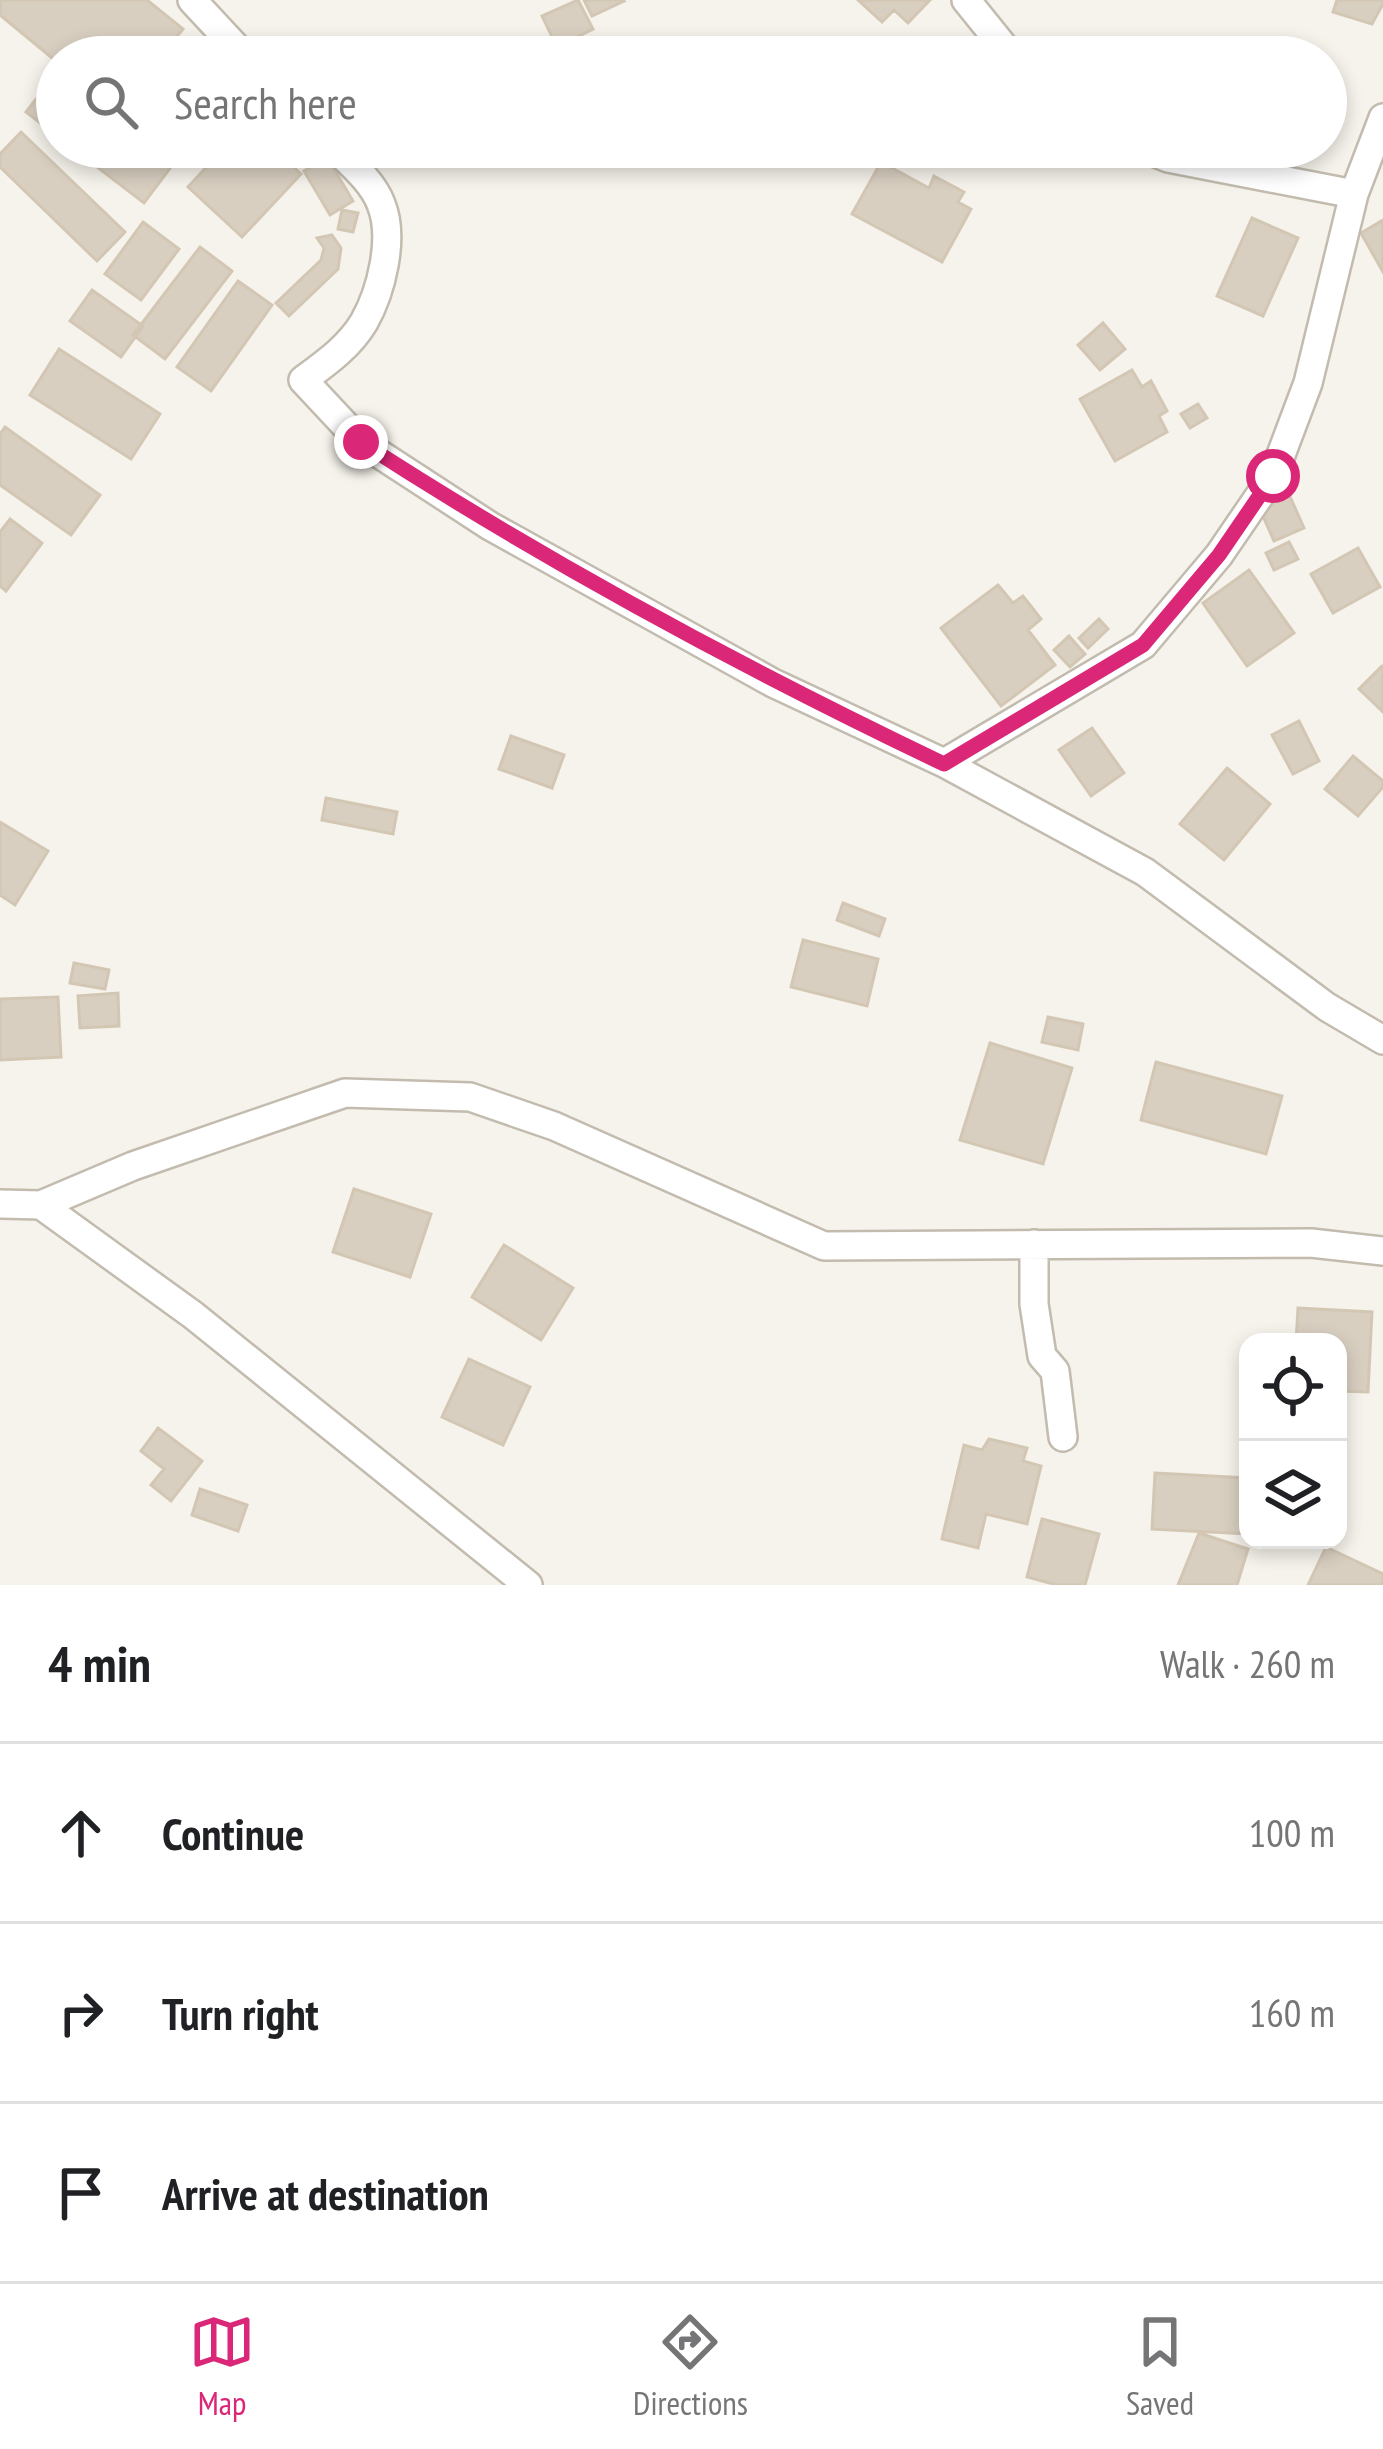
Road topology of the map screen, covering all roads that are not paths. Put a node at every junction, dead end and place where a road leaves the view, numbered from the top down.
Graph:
1 (192, 0) edge
2 (966, 0) edge
3 (225, 36) edge
4 (995, 36) edge
5 (1383, 118) edge
6 (355, 168) edge
7 (1220, 168) edge
8 (1354, 194) junction
9 (944, 764) junction
10 (1383, 1040) edge
11 (0, 1204) edge
12 (41, 1205) junction
13 (1034, 1244) junction
14 (1383, 1251) edge
15 (1063, 1437) dead end
16 (528, 1585) edge

1 - 3 street
2 - 4 street
5 - 8 street
6 - 9 street
7 - 8 street
8 - 9 street
9 - 10 street
11 - 12 street
12 - 13 street
12 - 16 street
13 - 14 street
13 - 15 street

